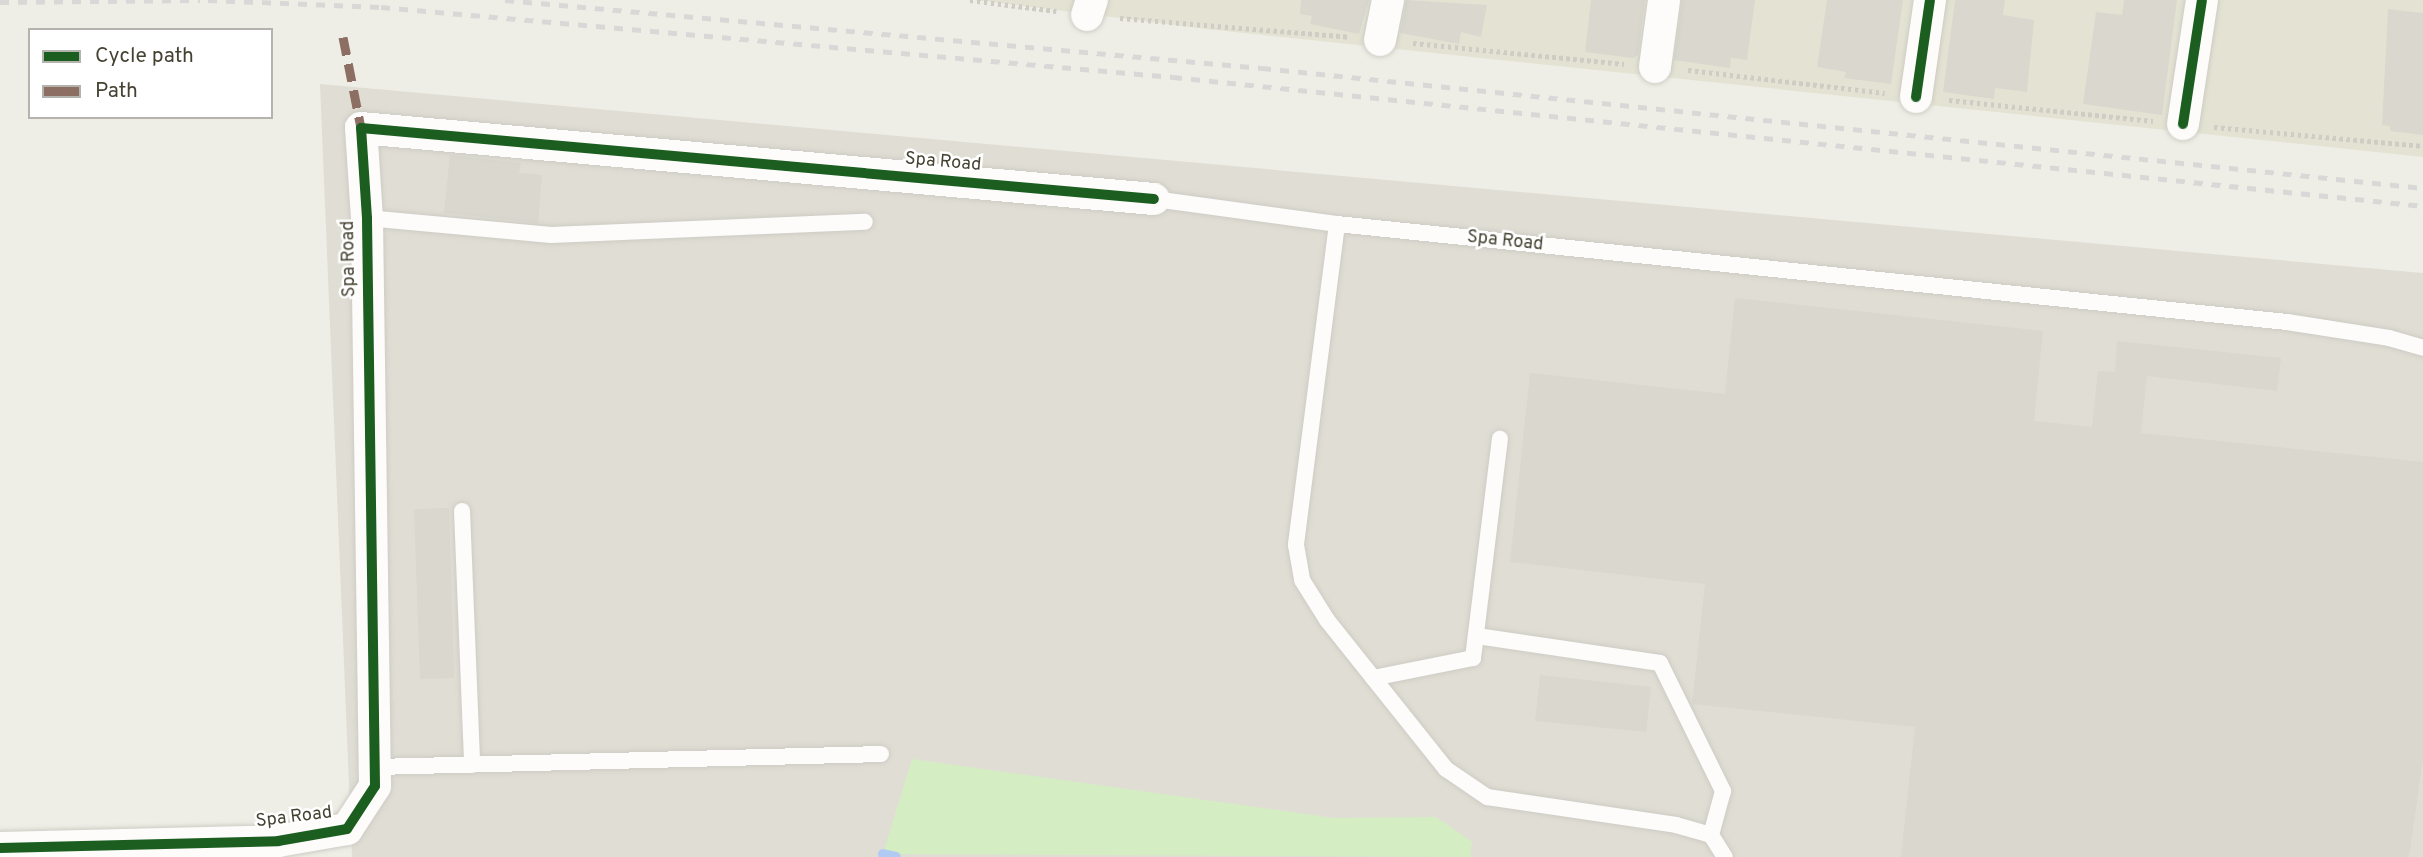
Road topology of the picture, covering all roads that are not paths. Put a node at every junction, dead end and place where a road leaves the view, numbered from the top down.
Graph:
1 (1388, 0) edge
2 (1664, 0) edge
3 (1930, 0) edge
4 (2202, 0) edge
5 (1380, 40) road end
6 (1654, 66) road end
7 (1916, 97) road end
8 (2183, 124) road end
9 (1154, 199) joint
10 (367, 218) junction
11 (865, 222) dead end
12 (1337, 224) junction
13 (2423, 348) edge
14 (1500, 439) dead end
15 (462, 511) dead end
16 (1477, 636) junction
17 (1373, 678) junction
18 (881, 754) dead end
19 (472, 765) junction
20 (376, 767) junction
21 (1711, 835) junction
22 (0, 848) edge
23 (1725, 857) edge

1 - 5 street
2 - 6 street
3 - 7 street
4 - 8 street
9 - 10 street, Spa Road
9 - 12 lane, Spa Road
10 - 11 lane
10 - 20 street, Spa Road
12 - 13 lane, Spa Road
12 - 17 lane
14 - 16 lane
15 - 19 lane
16 - 17 lane
16 - 21 lane
17 - 21 lane
18 - 19 lane
19 - 20 lane
20 - 22 street, Spa Road
21 - 23 lane

